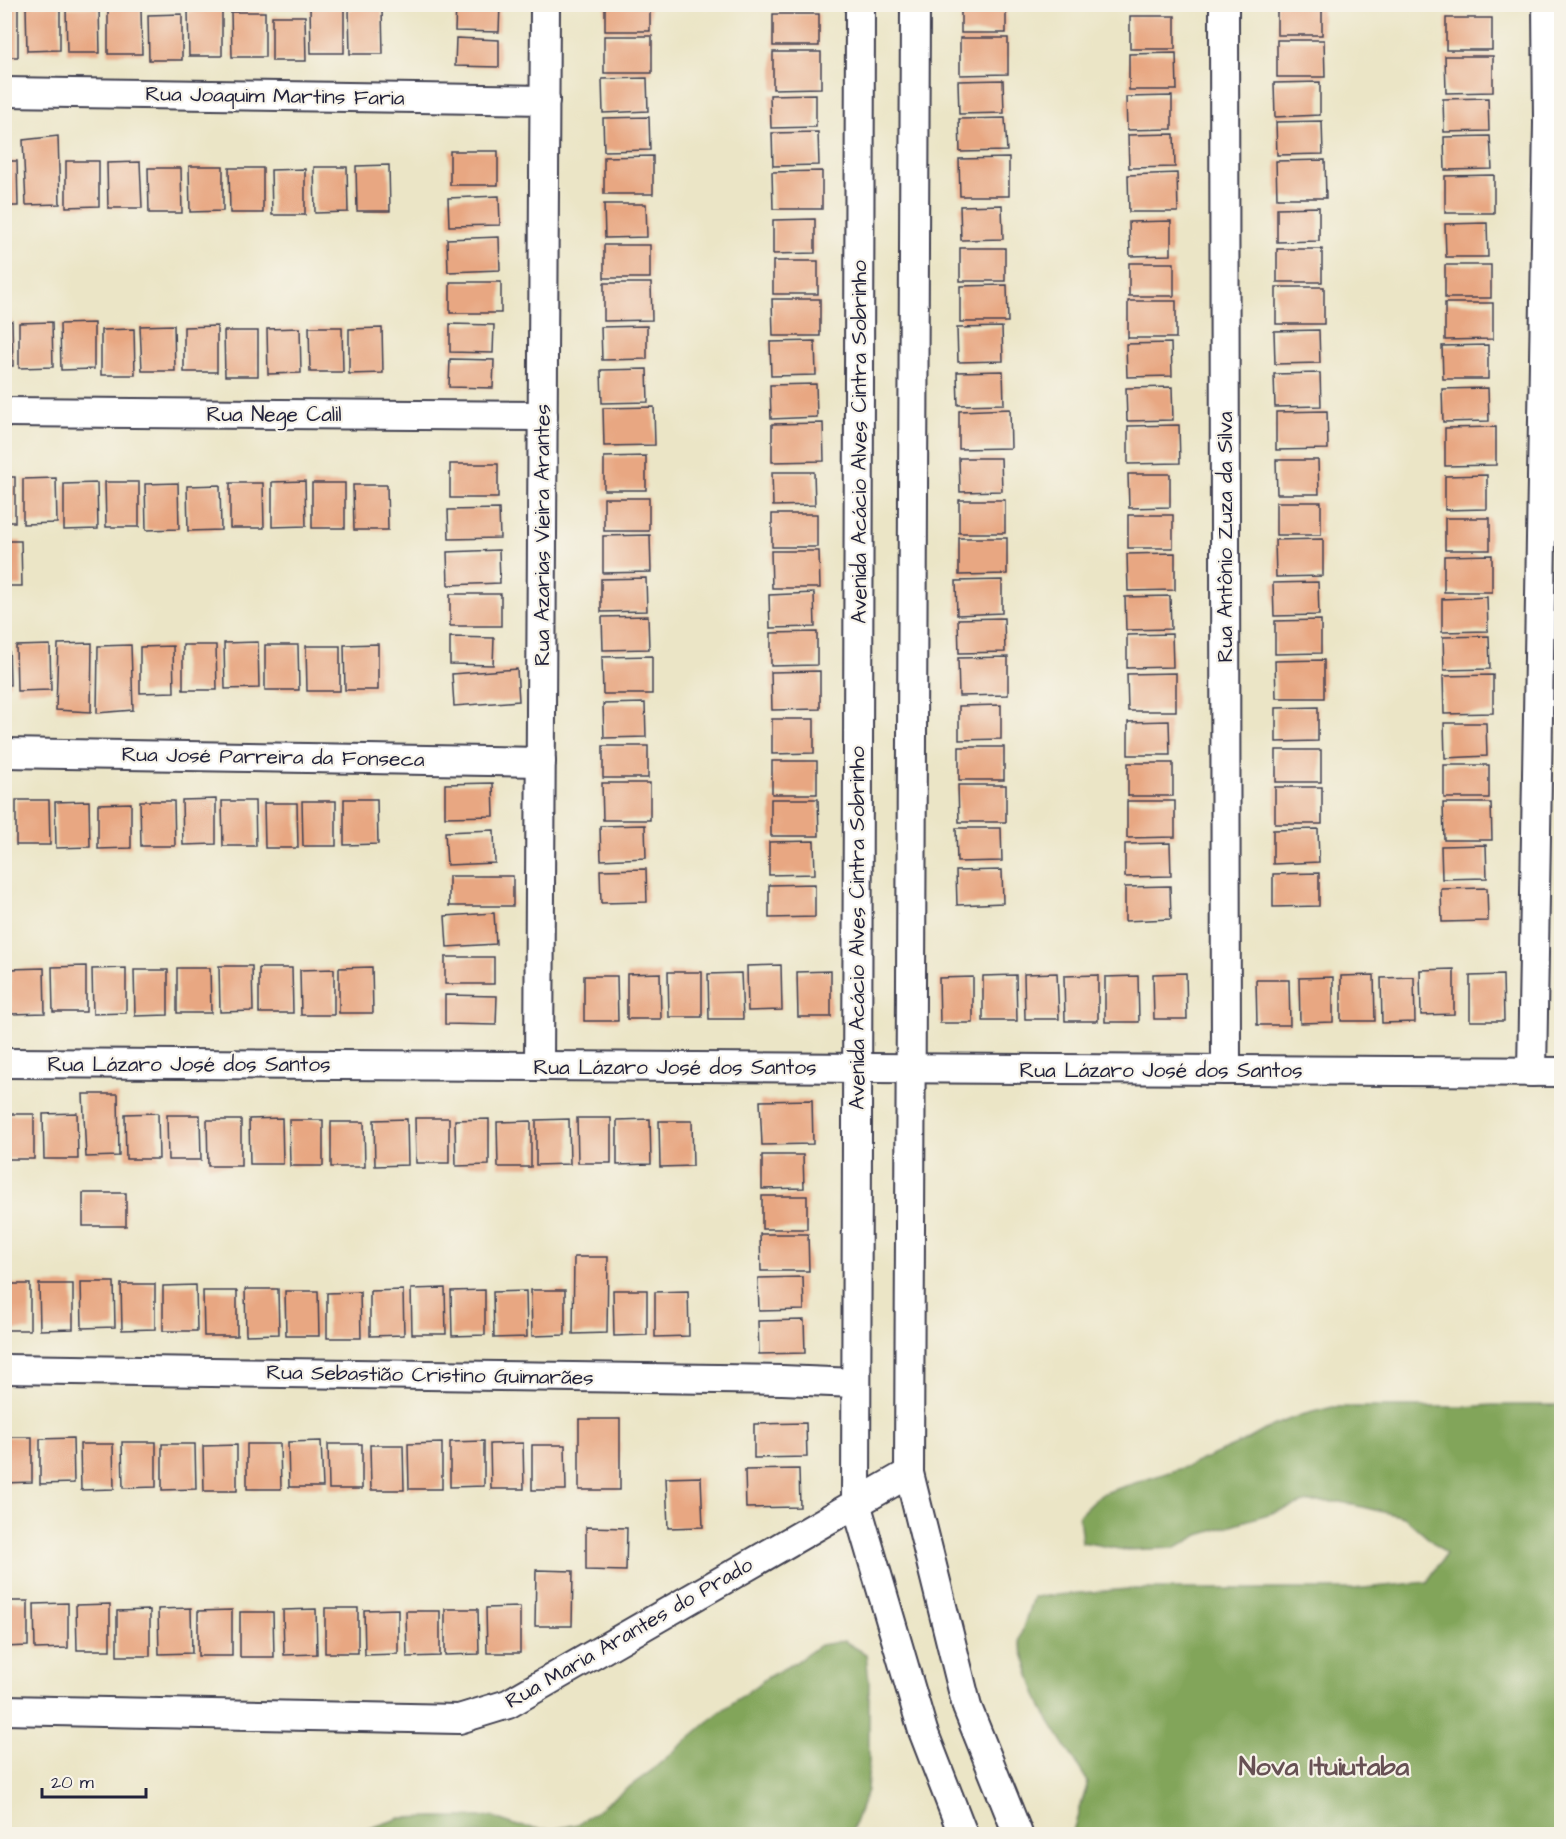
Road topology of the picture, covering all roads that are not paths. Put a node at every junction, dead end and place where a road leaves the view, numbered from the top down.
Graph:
1 (545, 4) edge
2 (860, 4) edge
3 (915, 4) edge
4 (1224, 4) edge
5 (1547, 4) edge
6 (4, 92) edge
7 (545, 100) junction
8 (1555, 123) edge
9 (4, 412) edge
10 (543, 416) junction
11 (1552, 444) edge
12 (4, 753) edge
13 (1550, 761) edge
14 (541, 762) junction
15 (4, 1063) edge
16 (539, 1066) junction
17 (856, 1068) junction
18 (909, 1069) junction
19 (1226, 1070) junction
20 (1532, 1072) junction
21 (1562, 1072) edge
22 (4, 1369) edge
23 (856, 1383) junction
24 (909, 1473) junction
25 (856, 1503) junction
26 (4, 1710) edge
27 (963, 1834) edge
28 (1018, 1834) edge

1 - 7 street, Rua Azarias Vieira Arantes
2 - 17 street, Avenida Acácio Alves Cintra Sobrinho
3 - 18 street
4 - 19 street, Rua Antônio Zuza da Silva
5 - 8 street
6 - 7 street, Rua Joaquim Martins Faria
7 - 10 street, Rua Azarias Vieira Arantes
8 - 11 street
9 - 10 street, Rua Nege Calil
10 - 14 street, Rua Azarias Vieira Arantes
11 - 13 street
12 - 14 street, Rua José Parreira da Fonseca
13 - 20 street
14 - 16 street, Rua Azarias Vieira Arantes
15 - 16 street, Rua Lázaro José dos Santos
16 - 17 street, Rua Lázaro José dos Santos
17 - 18 street, Rua Lázaro José dos Santos
17 - 23 street, Avenida Acácio Alves Cintra Sobrinho
18 - 19 street, Rua Lázaro José dos Santos
18 - 24 street
19 - 20 street, Rua Lázaro José dos Santos
20 - 21 street, Rua Lázaro José dos Santos
22 - 23 street, Rua Sebastião Cristino Guimarães
23 - 25 street, Avenida Acácio Alves Cintra Sobrinho
24 - 25 street, Rua Maria Arantes do Prado
24 - 28 street
25 - 26 street, Rua Maria Arantes do Prado
25 - 27 street, Avenida Acácio Alves Cintra Sobrinho

